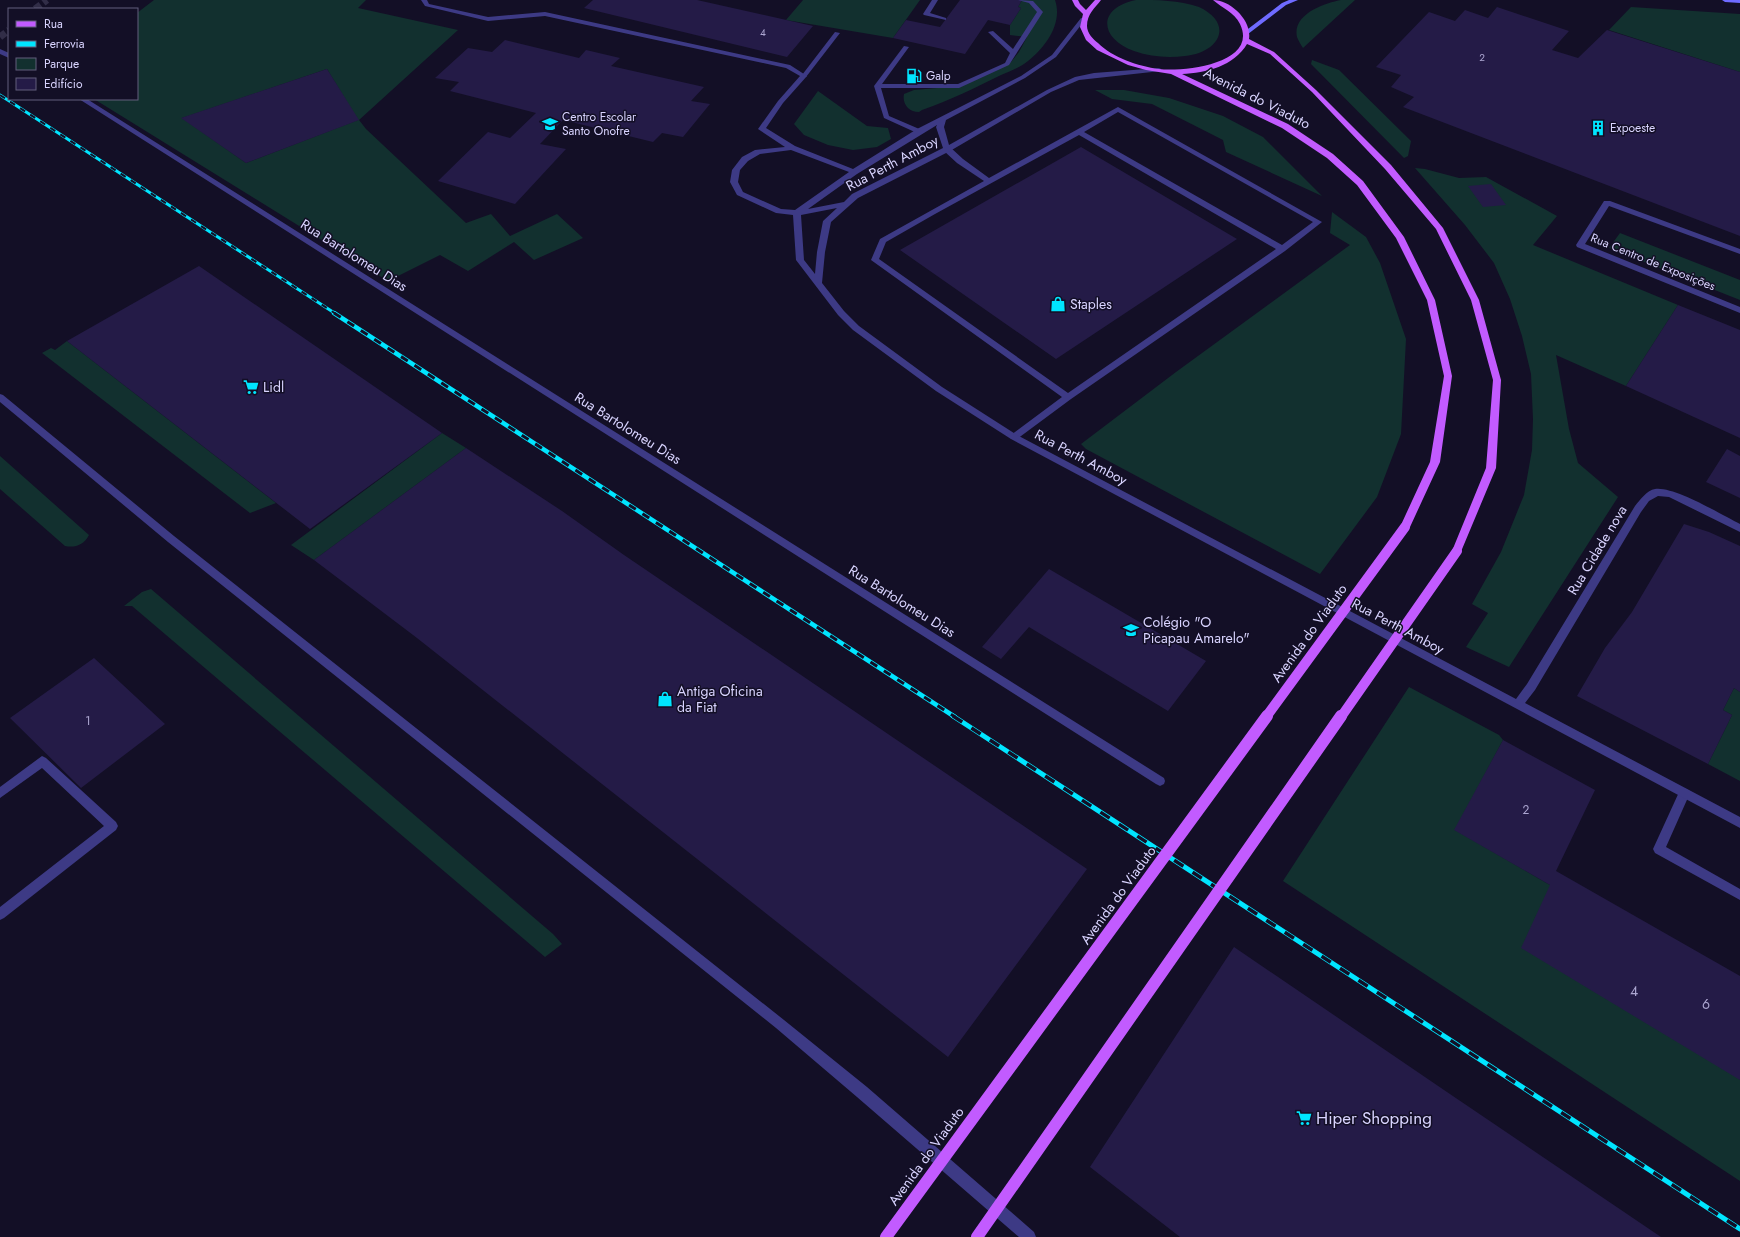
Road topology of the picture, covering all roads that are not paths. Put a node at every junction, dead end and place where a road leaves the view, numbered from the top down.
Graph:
1 (935, 0) edge
2 (1021, 0) edge
3 (1075, 0) edge
4 (1098, 0) edge
5 (1216, 0) edge
6 (1295, 0) edge
7 (1725, 0) edge
8 (1740, 1) edge
9 (425, 3) edge
10 (1085, 16) junction
11 (944, 19) dead end
12 (991, 32) dead end
13 (836, 33) dead end
14 (1246, 36) junction
15 (906, 47) dead end
16 (1014, 52) junction
17 (1159, 70) junction
18 (1171, 71) junction
19 (804, 76) junction
20 (877, 86) junction
21 (84, 100) edge
22 (943, 119) junction
23 (920, 131) junction
24 (1079, 132) junction
25 (792, 148) junction
26 (947, 149) junction
27 (854, 172) junction
28 (989, 181) junction
29 (846, 204) junction
30 (797, 213) junction
31 (1282, 249) junction
32 (1740, 252) edge
33 (818, 285) junction
34 (1740, 310) edge
35 (0, 396) edge
36 (1068, 397) junction
37 (1014, 437) junction
38 (1740, 528) edge
39 (1517, 705) junction
40 (1160, 781) dead end
41 (0, 793) edge
42 (1684, 793) junction
43 (1740, 822) edge
44 (1740, 895) edge
45 (0, 914) edge
46 (886, 1237) edge
47 (977, 1237) edge
48 (1029, 1237) edge

1 - 11 street
2 - 16 street
3 - 10 main road
4 - 10 main road
5 - 14 main road
6 - 14 main road
7 - 8 main road
9 - 19 street
10 - 17 main road
10 - 22 street
12 - 16 street
13 - 19 street
14 - 18 main road
14 - 47 main road, Avenida do Viaduto, bridge
15 - 20 street
16 - 20 street
17 - 18 main road
17 - 26 street, Rua Perth Amboy
18 - 46 main road, Avenida do Viaduto, bridge
19 - 25 street
20 - 23 street
21 - 40 street, Rua Bartolomeu Dias
22 - 23 street
22 - 26 street
23 - 27 street
24 - 28 street
24 - 31 street
24 - 31 street
25 - 27 street
25 - 30 street
26 - 28 street
26 - 29 street, Rua Perth Amboy
27 - 30 street
28 - 36 street
29 - 30 street
29 - 33 street, Rua Perth Amboy
30 - 33 street
31 - 36 street
32 - 34 street, Rua Centro de Exposições
33 - 37 street, Rua Perth Amboy
35 - 48 street
36 - 37 street
37 - 39 street, Rua Perth Amboy
38 - 39 street, Rua Cidade nova
39 - 42 street, Rua Perth Amboy
41 - 45 street
42 - 43 street, Rua Perth Amboy
42 - 44 street

